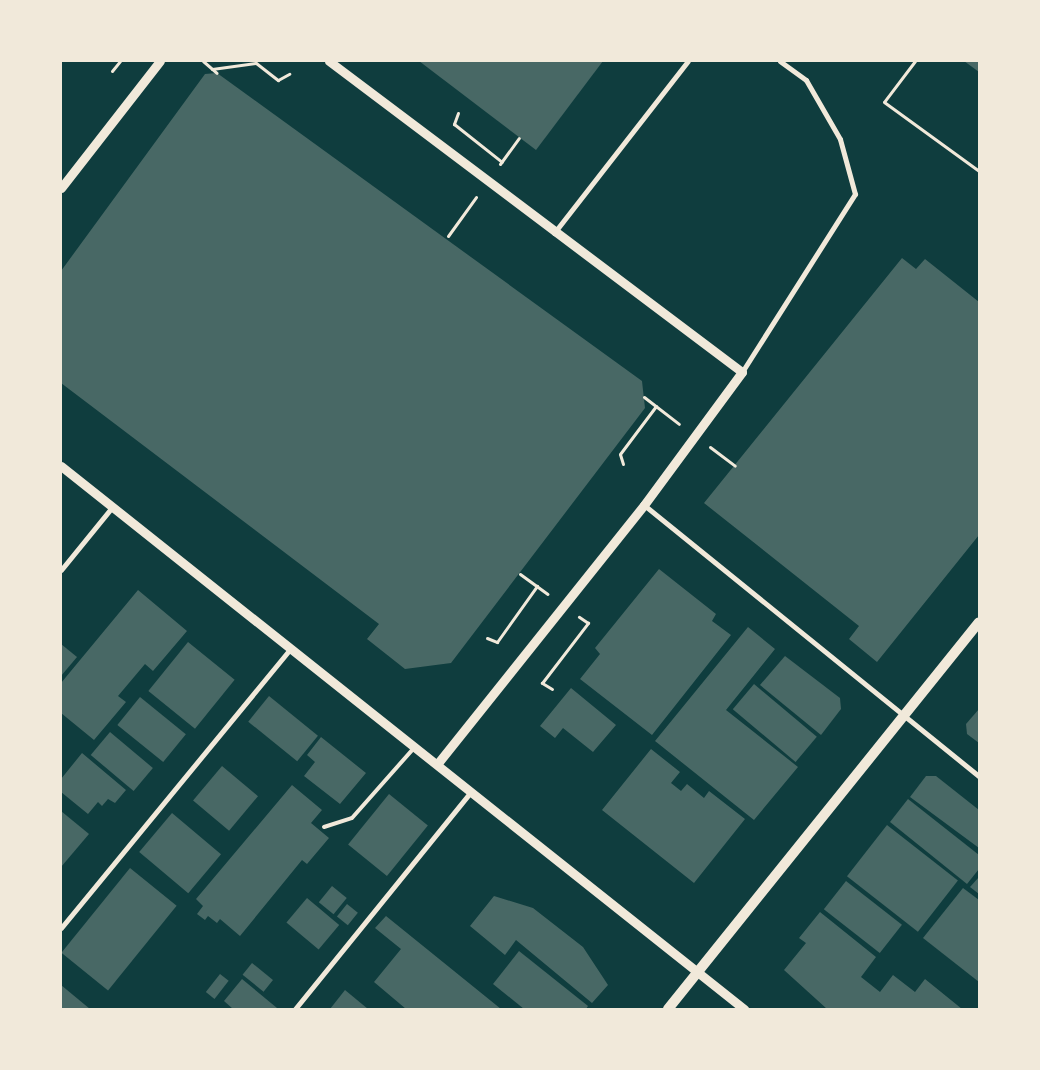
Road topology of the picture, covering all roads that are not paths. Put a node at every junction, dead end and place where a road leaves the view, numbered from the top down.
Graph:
1 (160, 61) edge
2 (329, 61) edge
3 (688, 61) edge
4 (780, 61) edge
5 (61, 188) edge
6 (554, 234) junction
7 (742, 372) junction
8 (61, 466) edge
9 (644, 505) junction
10 (114, 506) junction
11 (61, 570) edge
12 (979, 622) edge
13 (292, 647) junction
14 (903, 715) junction
15 (416, 746) junction
16 (438, 763) junction
17 (979, 776) edge
18 (471, 792) junction
19 (324, 827) dead end
20 (61, 928) edge
21 (698, 972) junction
22 (295, 1009) edge
23 (668, 1009) edge
24 (744, 1009) edge

1 - 5 street
2 - 6 street
3 - 6 street
4 - 7 street
6 - 7 street
7 - 9 street
8 - 10 street
9 - 14 street
9 - 16 street
10 - 11 street
10 - 13 street
12 - 14 main road
13 - 15 street
13 - 20 street
14 - 17 street
14 - 21 main road
15 - 16 street
15 - 19 lane
16 - 18 street
18 - 21 street
18 - 22 street
21 - 23 main road
21 - 24 street

